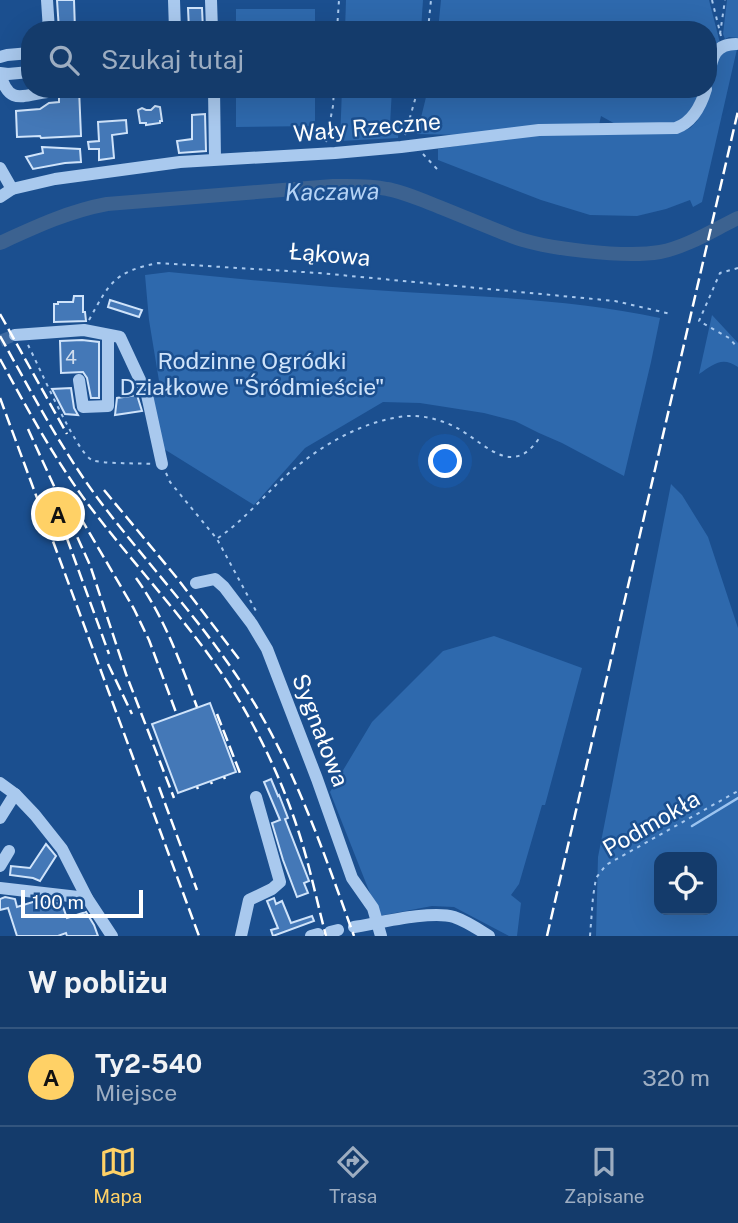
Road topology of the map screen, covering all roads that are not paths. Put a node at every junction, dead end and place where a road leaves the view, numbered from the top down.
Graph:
1 (47, 0) edge
2 (174, 0) edge
3 (211, 0) edge
4 (48, 21) edge
5 (174, 21) edge
6 (212, 21) edge
7 (736, 44) dead end
8 (717, 51) edge
9 (21, 54) edge
10 (0, 57) edge
11 (21, 72) edge
12 (0, 73) edge
13 (21, 97) edge
14 (214, 98) edge
15 (703, 98) edge
16 (215, 159) junction
17 (0, 168) edge
18 (12, 189) junction
19 (0, 197) edge
20 (19, 335) tunnel mouth
21 (108, 335) junction
22 (79, 380) dead end
23 (162, 464) road end
24 (196, 583) dead end
25 (0, 783) edge
26 (15, 794) junction
27 (256, 797) dead end
28 (0, 818) edge
29 (9, 851) dead end
30 (0, 866) edge
31 (0, 888) edge
32 (88, 898) junction
33 (354, 927) dead end
34 (379, 930) edge
35 (112, 936) edge
36 (241, 936) edge
37 (489, 936) edge

1 - 4 street
2 - 5 street
3 - 6 street
7 - 8 street
9 - 10 street
11 - 12 street
12 - 13 street
14 - 16 street
15 - 16 street, Wały Rzeczne
16 - 18 street, Wały Rzeczne
17 - 18 street
18 - 19 street
20 - 21 street
21 - 22 street
21 - 23 street
24 - 34 street, Sygnałowa
25 - 26 street
26 - 28 street
26 - 32 street
27 - 36 street
29 - 30 street
31 - 32 street
32 - 35 street
33 - 34 street
34 - 37 street

